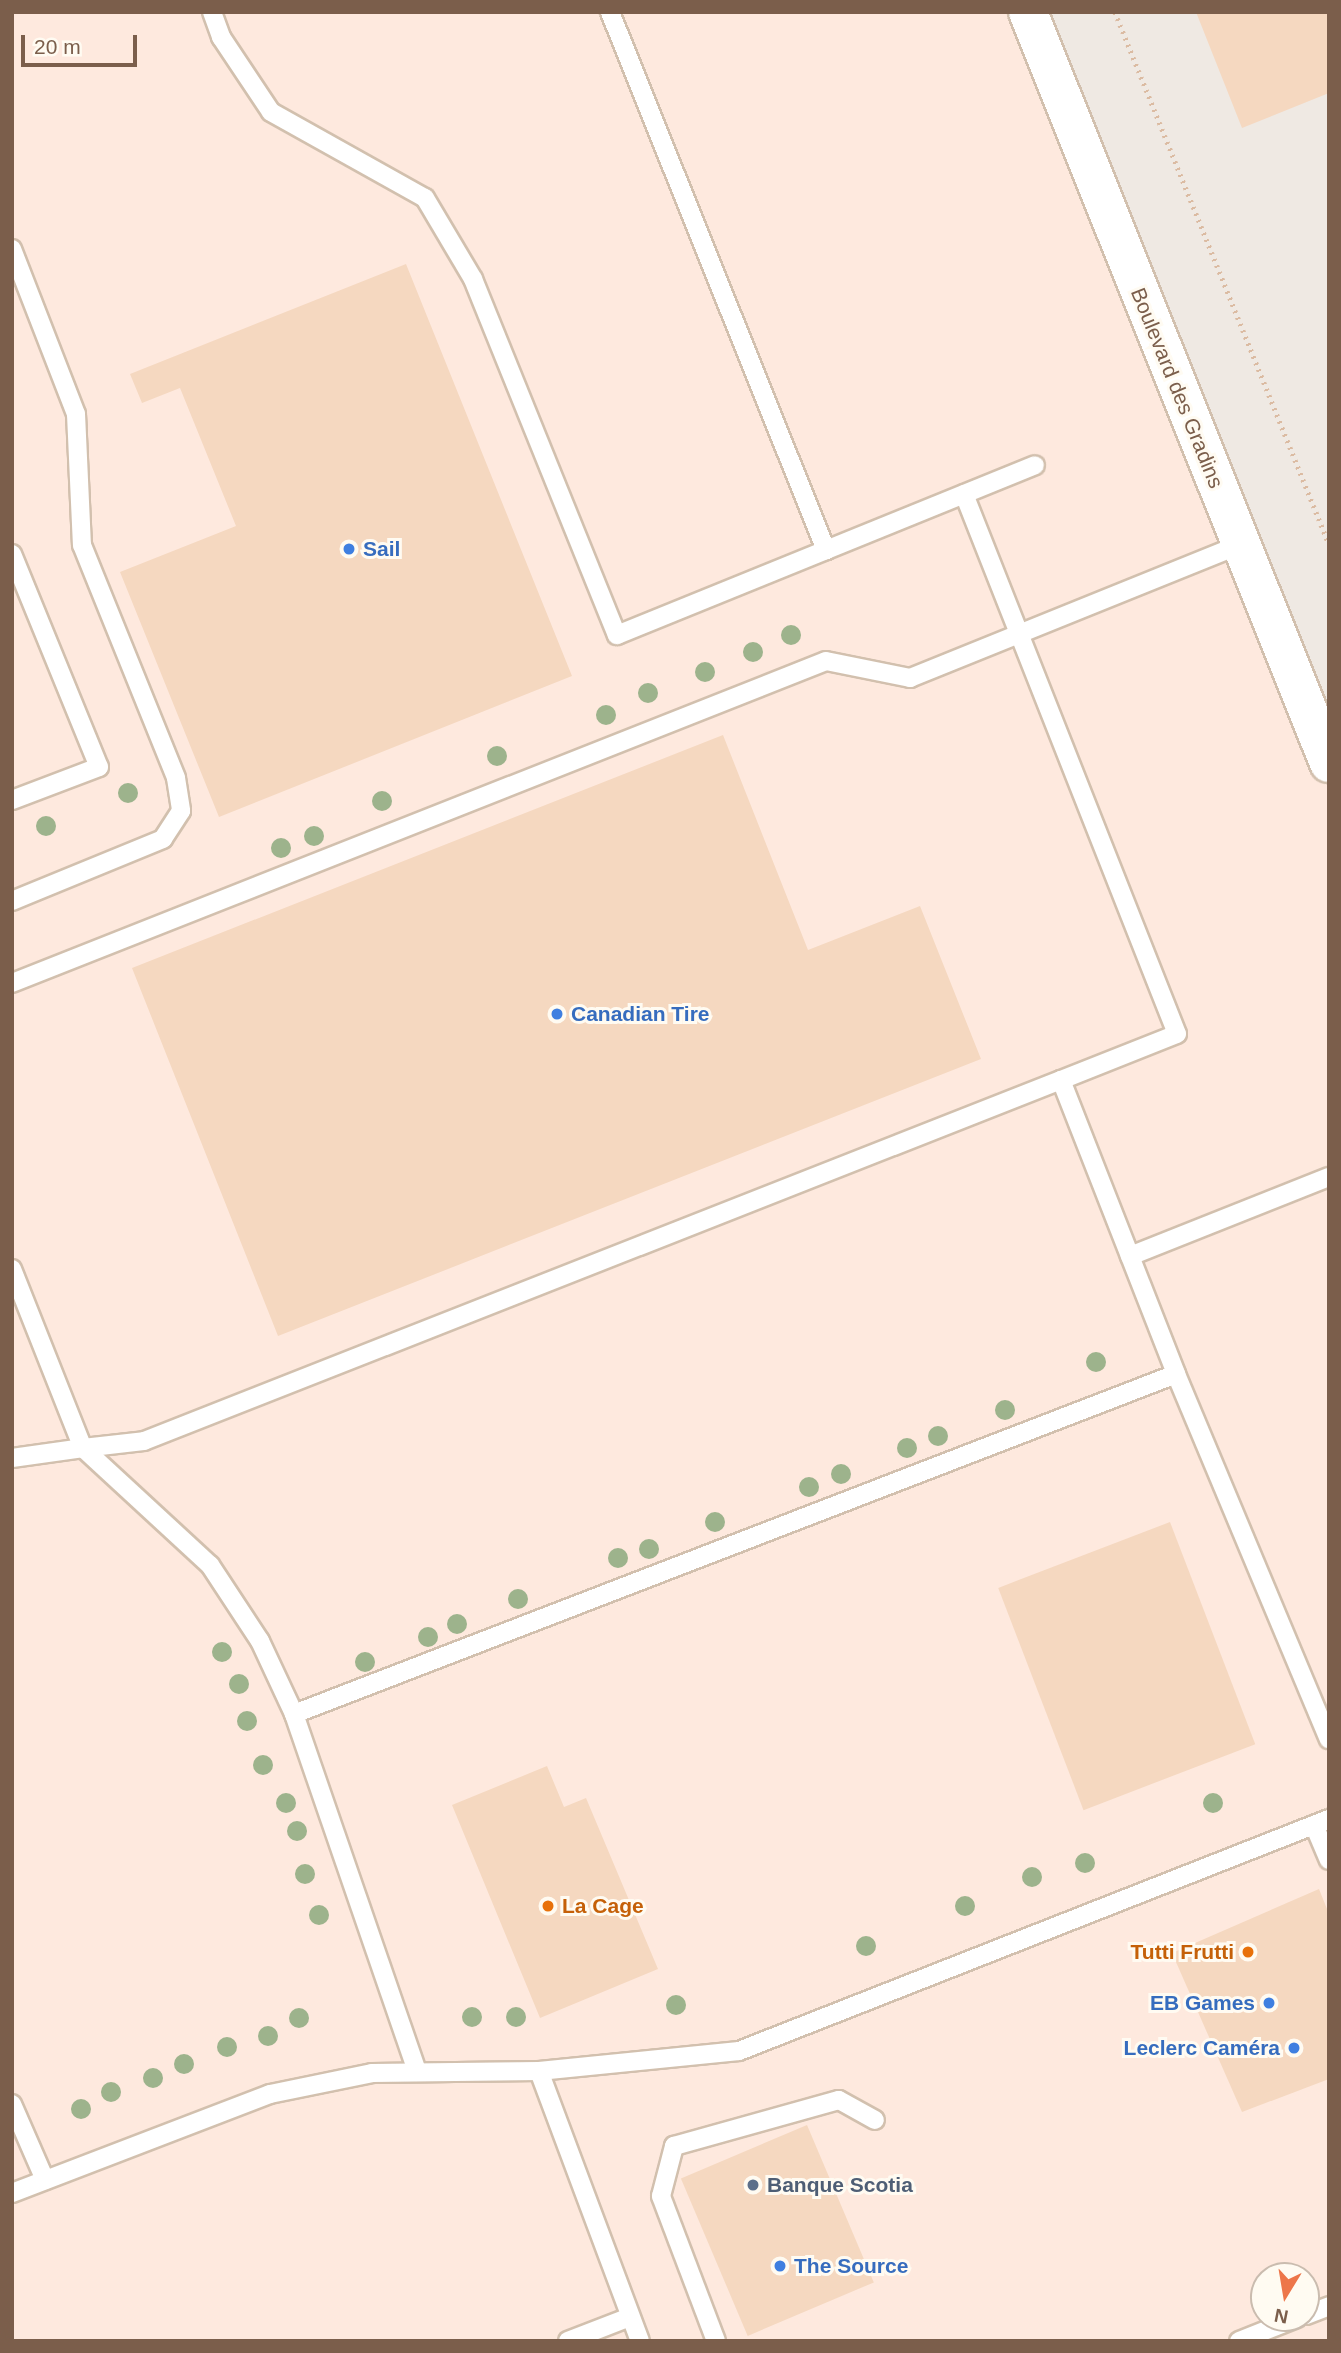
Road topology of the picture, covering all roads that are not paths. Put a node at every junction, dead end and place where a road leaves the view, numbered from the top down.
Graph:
1 (212, 12) edge
2 (610, 12) edge
3 (1028, 12) edge
4 (12, 249) edge
5 (1035, 465) dead end
6 (964, 494) junction
7 (1240, 545) junction
8 (826, 550) junction
9 (12, 554) edge
10 (1020, 634) junction
11 (1329, 763) edge
12 (12, 800) edge
13 (12, 901) edge
14 (12, 983) edge
15 (1061, 1080) junction
16 (1329, 1177) edge
17 (1130, 1256) junction
18 (12, 1269) edge
19 (1176, 1374) junction
20 (83, 1448) junction
21 (12, 1458) edge
22 (294, 1714) junction
23 (1329, 1739) edge
24 (1321, 1822) edge
25 (1329, 1860) edge
26 (417, 2071) junction
27 (539, 2071) junction
28 (12, 2104) edge
29 (875, 2120) dead end
30 (45, 2180) junction
31 (12, 2193) edge
32 (631, 2317) junction
33 (1262, 2332) edge
34 (568, 2341) edge
35 (640, 2341) edge
36 (716, 2341) edge
37 (1239, 2341) edge

1 - 8 lane
2 - 8 lane
3 - 7 street, Boulevard des Gradins
4 - 13 lane
5 - 6 lane
6 - 8 lane
6 - 10 lane
7 - 10 lane
7 - 11 street, Boulevard des Gradins
9 - 12 lane
10 - 14 lane
10 - 15 lane
15 - 17 lane
15 - 20 lane
16 - 17 lane
17 - 19 lane
18 - 20 lane
19 - 22 lane
19 - 23 lane
20 - 21 lane
20 - 22 lane
22 - 26 lane
24 - 25 lane
24 - 27 lane
26 - 27 lane
26 - 30 lane
27 - 32 lane
28 - 30 lane
29 - 36 lane
30 - 31 lane
32 - 34 lane
32 - 35 lane
33 - 37 lane

